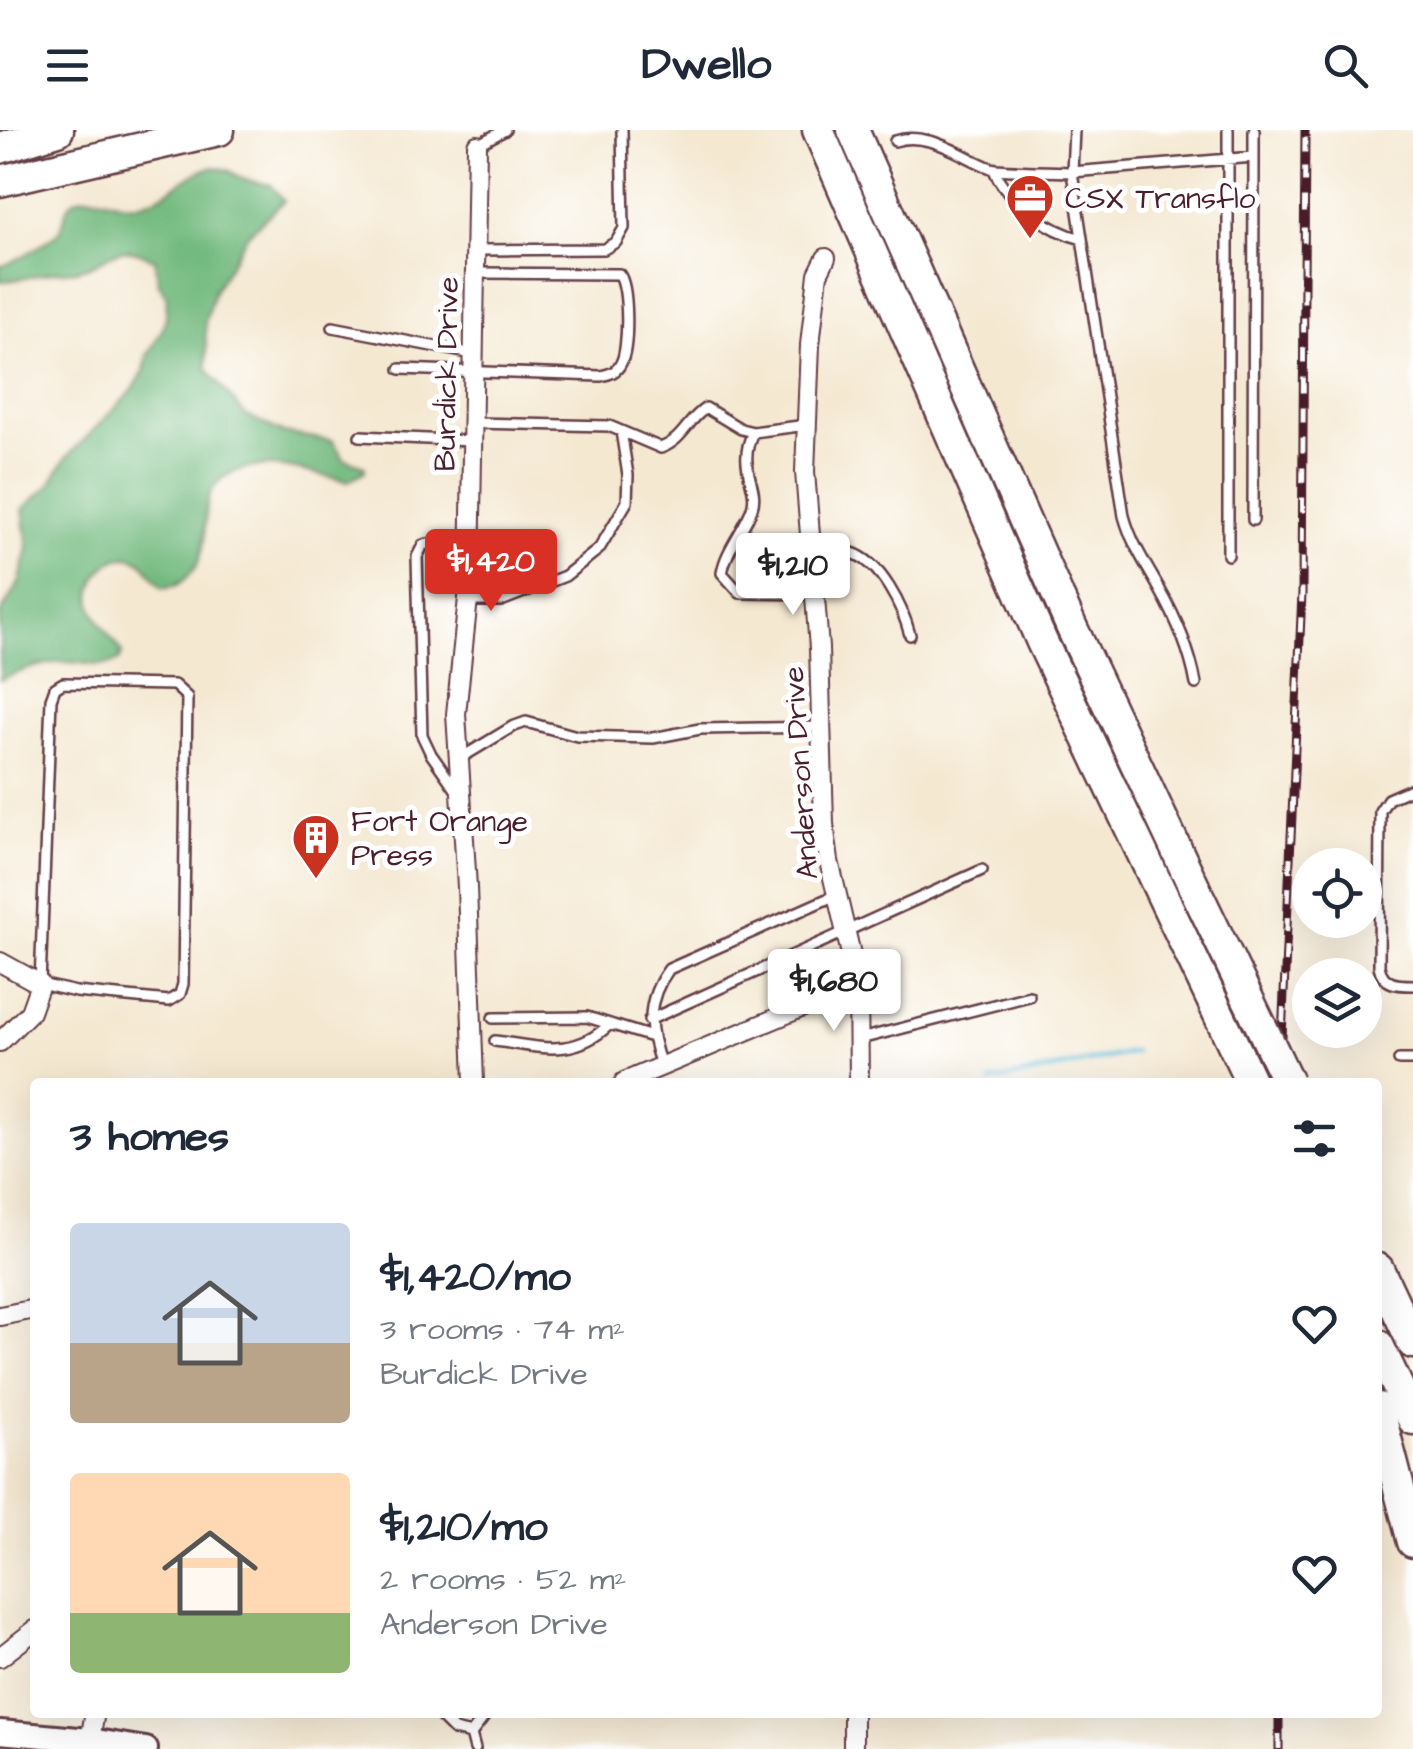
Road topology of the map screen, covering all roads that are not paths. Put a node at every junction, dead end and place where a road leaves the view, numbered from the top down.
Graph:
1 (16, 130) edge
2 (58, 130) edge
3 (130, 130) edge
4 (220, 130) edge
5 (505, 130) edge
6 (622, 130) edge
7 (798, 130) edge
8 (818, 130) edge
9 (854, 130) edge
10 (1074, 130) edge
11 (1228, 130) edge
12 (1254, 130) edge
13 (914, 131) edge
14 (0, 138) edge
15 (895, 140) dead end
16 (476, 145) joint
17 (0, 148) edge
18 (1254, 157) junction
19 (1228, 160) junction
20 (994, 170) junction
21 (1072, 172) junction
22 (0, 179) edge
23 (1082, 239) junction
24 (475, 250) junction
25 (826, 258) dead end
26 (475, 273) junction
27 (333, 327) dead end
28 (904, 334) junction
29 (474, 354) junction
30 (400, 369) dead end
31 (473, 374) junction
32 (807, 425) junction
33 (621, 431) junction
34 (472, 432) junction
35 (753, 432) junction
36 (360, 436) dead end
37 (1253, 520) dead end
38 (471, 535) junction
39 (812, 552) junction
40 (1228, 555) dead end
41 (815, 594) junction
42 (468, 601) junction
43 (910, 635) dead end
44 (1196, 684) dead end
45 (822, 727) junction
46 (459, 758) junction
47 (1413, 788) edge
48 (461, 796) junction
49 (982, 870) dead end
50 (836, 895) junction
51 (847, 933) junction
52 (0, 962) edge
53 (40, 984) junction
54 (858, 984) junction
55 (1413, 985) edge
56 (1029, 996) dead end
57 (493, 1018) dead end
58 (649, 1020) junction
59 (610, 1024) junction
60 (2, 1037) edge
61 (652, 1037) junction
62 (858, 1040) junction
63 (495, 1042) dead end
64 (1399, 1060) dead end
65 (1413, 1060) edge
66 (662, 1068) junction
67 (474, 1078) edge
68 (635, 1078) edge
69 (858, 1078) edge
70 (1249, 1078) edge
71 (1286, 1078) edge
72 (1382, 1275) edge
73 (1382, 1277) edge
74 (30, 1310) edge
75 (0, 1316) edge
76 (1413, 1331) edge
77 (1413, 1343) edge
78 (1382, 1353) edge
79 (1413, 1419) edge
80 (1382, 1423) edge
81 (1413, 1542) edge
82 (30, 1634) edge
83 (0, 1657) edge
84 (94, 1718) edge
85 (442, 1718) edge
86 (484, 1718) edge
87 (853, 1718) edge
88 (0, 1732) edge
89 (472, 1734) junction
90 (88, 1744) edge
91 (146, 1749) edge
92 (475, 1749) edge
93 (853, 1749) edge

1 - 14 highway
2 - 17 highway
3 - 22 highway
4 - 22 highway
5 - 16 lane
6 - 24 lane
7 - 28 highway
8 - 28 highway
9 - 71 highway, bridge
10 - 21 lane
11 - 19 lane
12 - 18 lane
13 - 15 lane
13 - 20 lane
16 - 24 street, Burdick Drive
18 - 19 lane
18 - 37 lane
19 - 21 lane
19 - 40 lane
20 - 21 lane
20 - 23 lane
21 - 23 lane
23 - 44 lane
24 - 26 street, Burdick Drive
25 - 32 street, Anderson Drive
26 - 29 street, Burdick Drive
26 - 31 lane
27 - 29 lane
28 - 70 highway
29 - 31 street, Burdick Drive
30 - 31 lane
31 - 34 street, Burdick Drive
32 - 35 lane
32 - 39 street, Anderson Drive
33 - 34 lane
33 - 35 lane
33 - 42 lane
34 - 36 lane
34 - 38 street, Burdick Drive
35 - 41 lane
38 - 42 street, Burdick Drive
38 - 48 lane
39 - 41 street, Anderson Drive
39 - 43 lane
41 - 45 street, Anderson Drive
42 - 46 street, Burdick Drive
45 - 46 lane
45 - 50 street, Anderson Drive
46 - 48 street, Burdick Drive
47 - 55 lane
48 - 67 street, Burdick Drive
49 - 51 lane
50 - 51 street, Anderson Drive
50 - 58 lane
51 - 54 street, Anderson Drive
51 - 58 lane
52 - 53 street
53 - 53 lane
53 - 60 street
54 - 62 street, Anderson Drive
54 - 66 street
56 - 62 lane
57 - 59 lane
58 - 61 lane
59 - 61 lane
59 - 63 lane
61 - 66 lane
62 - 69 street, Anderson Drive
64 - 65 lane
66 - 68 street
72 - 76 highway
73 - 77 highway
74 - 75 street
78 - 79 highway
80 - 81 highway
82 - 83 street
84 - 90 street
85 - 89 lane
86 - 89 lane
87 - 93 street
88 - 90 street
89 - 92 lane
90 - 91 street

